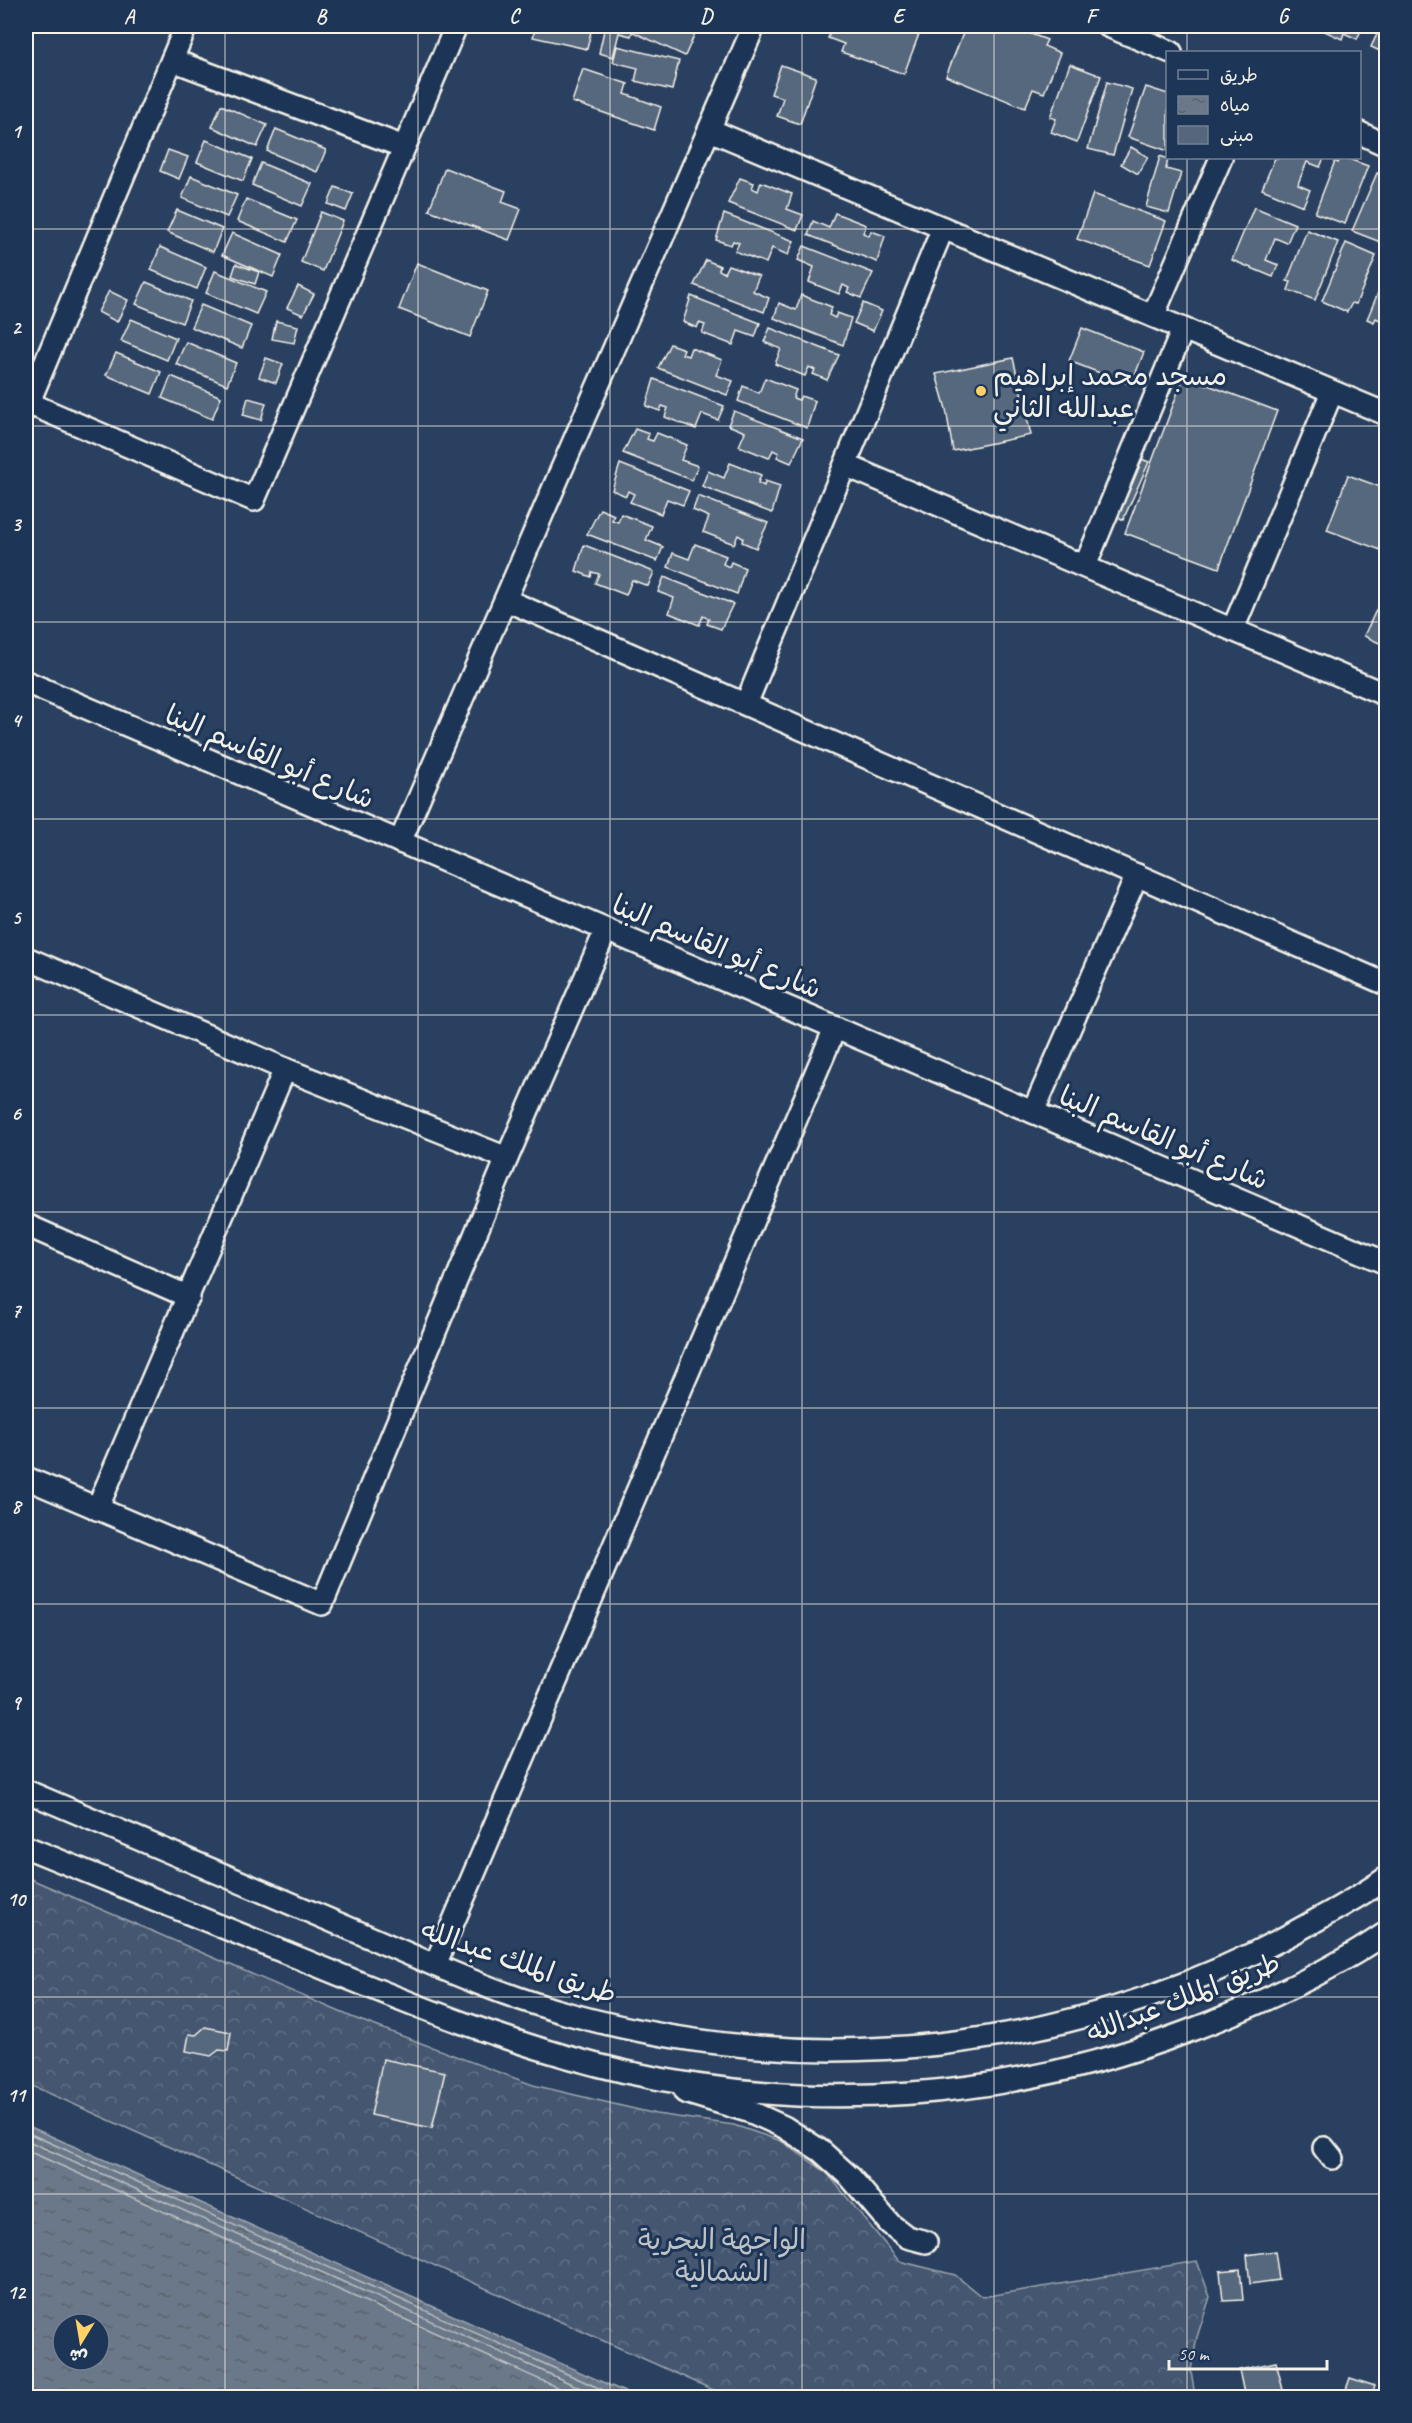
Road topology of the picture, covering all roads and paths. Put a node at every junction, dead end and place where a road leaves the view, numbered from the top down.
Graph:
1 (186, 26) edge
2 (456, 26) edge
3 (754, 26) edge
4 (1108, 26) edge
5 (1168, 51) edge
6 (172, 60) junction
7 (710, 130) junction
8 (1361, 135) edge
9 (1386, 145) edge
10 (404, 147) junction
11 (1221, 159) edge
12 (943, 228) junction
13 (1153, 316) junction
14 (1183, 329) junction
15 (1332, 392) junction
16 (27, 406) edge
17 (1386, 414) edge
18 (846, 465) junction
19 (1085, 566) junction
20 (506, 600) junction
21 (1233, 629) junction
22 (26, 682) edge
23 (1386, 694) edge
24 (746, 704) junction
25 (400, 842) junction
26 (1137, 875) junction
27 (606, 930) junction
28 (26, 958) edge
29 (1386, 984) edge
30 (835, 1028) junction
31 (285, 1069) junction
32 (1033, 1112) junction
33 (507, 1158) junction
34 (26, 1225) edge
35 (1386, 1263) edge
36 (189, 1297) junction
37 (26, 1478) edge
38 (98, 1509) junction
39 (26, 1791) edge
40 (26, 1847) edge
41 (1386, 1878) edge
42 (1386, 1933) edge
43 (1386, 1944) edge
44 (1353, 1953) junction
45 (435, 1965) junction
46 (628, 2072) junction
47 (926, 2242) dead end

1 - 6 street
2 - 10 street
3 - 7 street
4 - 5 street
6 - 10 street
6 - 16 street
7 - 12 street
7 - 20 street
8 - 9 street
10 - 16 street
11 - 13 street
12 - 13 street
12 - 18 street
13 - 14 street
14 - 15 street
14 - 19 street
15 - 17 street
15 - 21 street
18 - 19 street
18 - 24 street
19 - 21 street
20 - 24 street
20 - 25 street
21 - 23 street
22 - 25 street, شارع أبو القاسم البنا
24 - 26 street
25 - 27 street, شارع أبو القاسم البنا
26 - 29 street
26 - 32 street
27 - 30 street, شارع أبو القاسم البنا
27 - 33 street
28 - 31 street
30 - 32 street, شارع أبو القاسم البنا
30 - 45 street
31 - 33 street
31 - 36 street
32 - 35 street, شارع أبو القاسم البنا
33 - 38 street
34 - 36 street
36 - 38 street
37 - 38 street
39 - 45 street, طريق الملك عبدالله
40 - 46 street, طريق الملك عبدالله
41 - 45 street, طريق الملك عبدالله
42 - 44 street, طريق الملك عبدالله
43 - 44 street
44 - 46 street, طريق الملك عبدالله
46 - 47 street

